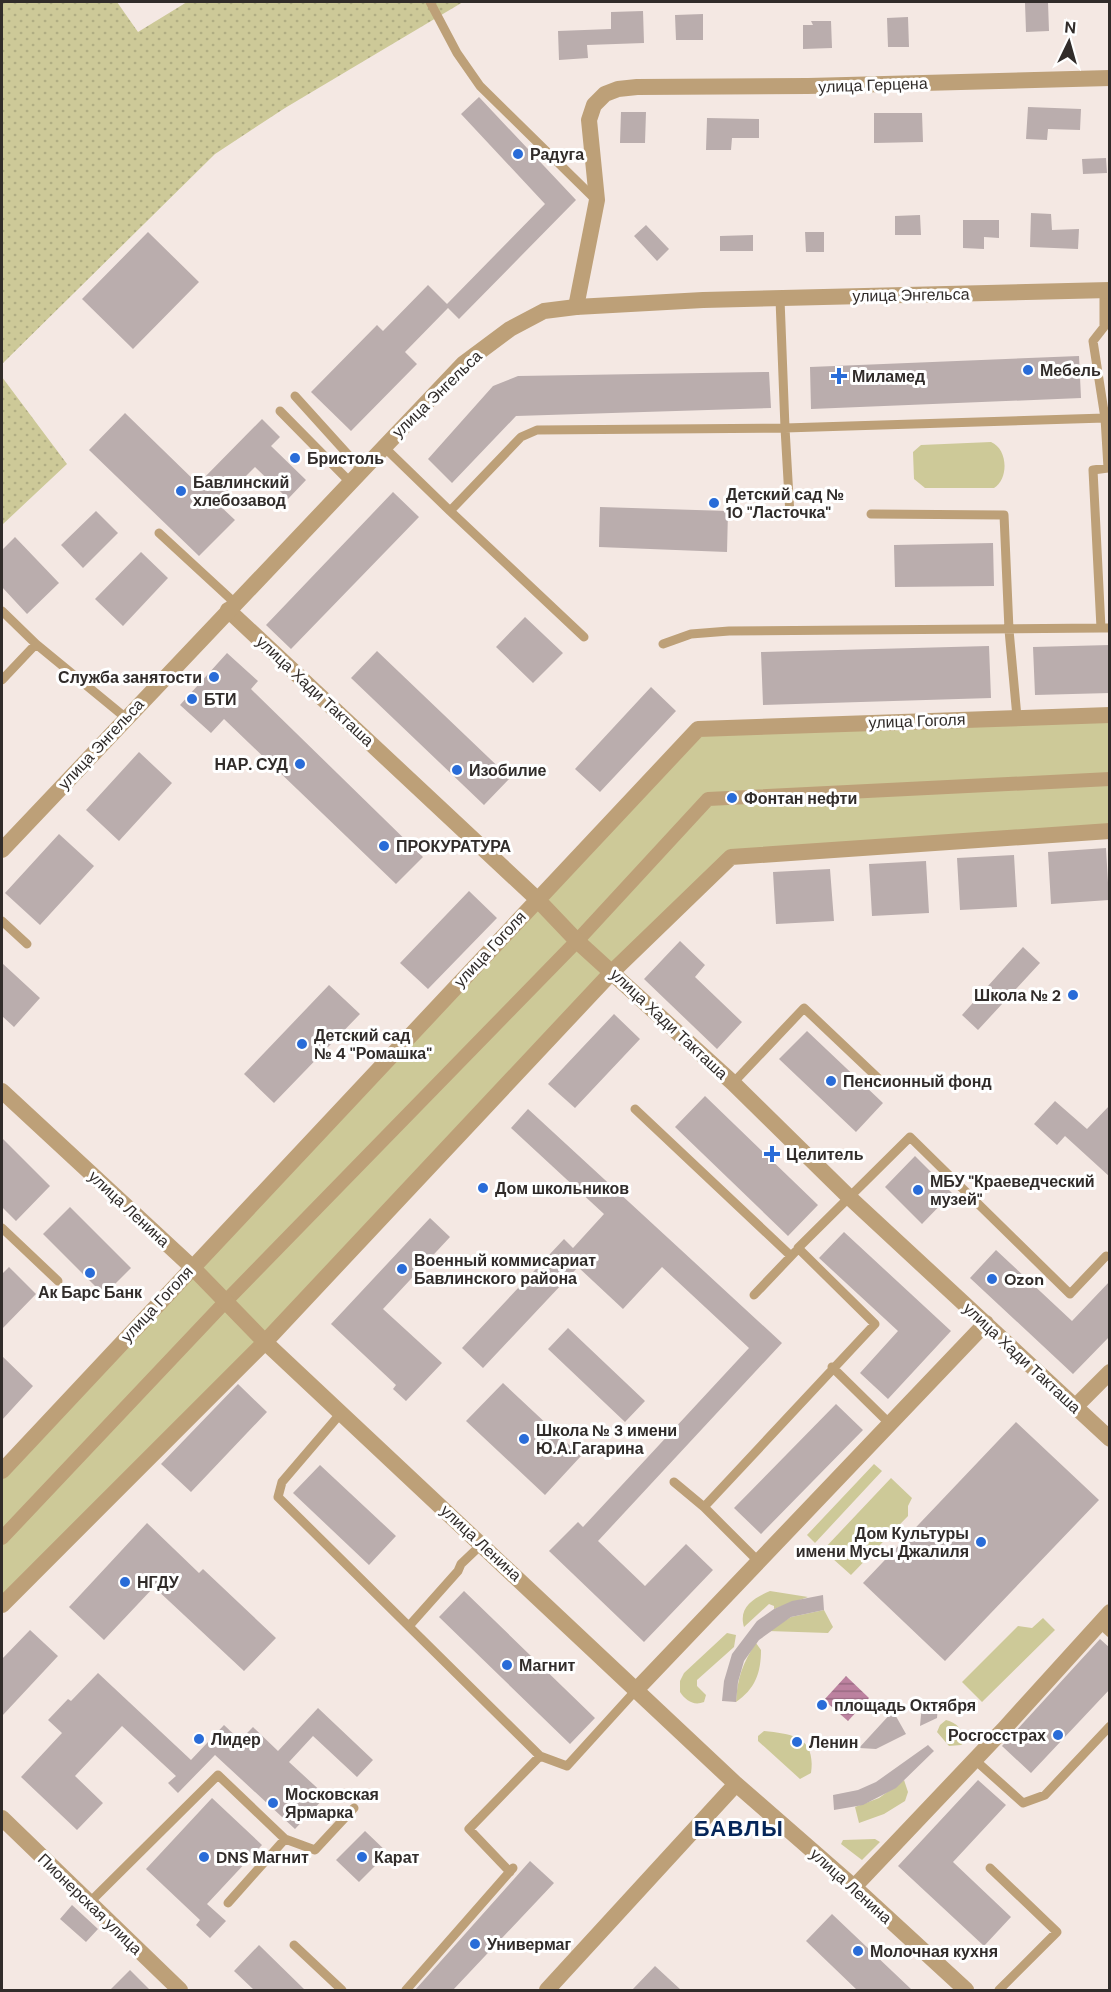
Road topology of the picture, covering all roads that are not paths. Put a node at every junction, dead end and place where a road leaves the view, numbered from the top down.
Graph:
1 (430, 2) edge
2 (1110, 78) edge
3 (597, 200) junction
4 (1107, 290) edge
5 (780, 298) junction
6 (576, 307) junction
7 (295, 396) dead end
8 (280, 411) dead end
9 (1106, 418) junction
10 (785, 428) junction
11 (383, 446) junction
12 (361, 469) junction
13 (349, 481) junction
14 (450, 511) junction
15 (871, 514) dead end
16 (790, 515) dead end
17 (159, 533) dead end
18 (232, 606) junction
19 (2, 611) edge
20 (1105, 628) edge
21 (1009, 630) junction
22 (584, 637) dead end
23 (36, 644) junction
24 (663, 644) dead end
25 (2, 680) edge
26 (1110, 715) edge
27 (1017, 717) junction
28 (126, 718) junction
29 (1110, 779) edge
30 (1110, 831) edge
31 (2, 850) edge
32 (537, 899) junction
33 (2, 921) edge
34 (577, 941) junction
35 (27, 944) dead end
36 (612, 972) junction
37 (880, 1080) dead end
38 (733, 1083) junction
39 (2, 1091) edge
40 (635, 1109) dead end
41 (849, 1197) junction
42 (2, 1228) edge
43 (798, 1248) junction
44 (791, 1256) junction
45 (1106, 1256) dead end
46 (192, 1267) junction
47 (58, 1281) dead end
48 (754, 1295) dead end
49 (226, 1301) junction
50 (986, 1323) junction
51 (265, 1342) junction
52 (832, 1367) junction
53 (1110, 1372) edge
54 (1075, 1407) junction
55 (341, 1413) junction
56 (890, 1424) junction
57 (1109, 1438) edge
58 (2, 1471) edge
59 (674, 1482) dead end
60 (704, 1508) junction
61 (2, 1538) edge
62 (482, 1544) junction
63 (758, 1561) junction
64 (2, 1605) edge
65 (1106, 1623) edge
66 (409, 1626) junction
67 (637, 1689) junction
68 (1110, 1726) edge
69 (540, 1756) junction
70 (975, 1760) junction
71 (736, 1784) junction
72 (354, 1808) dead end
73 (2, 1818) edge
74 (285, 1839) junction
75 (990, 1868) dead end
76 (854, 1887) junction
77 (89, 1903) junction
78 (228, 1903) dead end
79 (294, 1945) dead end
80 (180, 1990) edge
81 (342, 1990) edge
82 (406, 1990) edge
83 (547, 1990) edge
84 (966, 1990) edge
85 (999, 1990) edge

1 - 3 lane
2 - 3 street, улица Герцена
3 - 6 street, улица Герцена
4 - 5 street, улица Энгельса
4 - 9 lane
5 - 6 street, улица Энгельса
5 - 10 lane
6 - 11 street, улица Энгельса
7 - 12 lane
8 - 13 lane
9 - 10 lane
9 - 20 lane
10 - 14 lane
10 - 16 lane
11 - 12 street, улица Энгельса
11 - 14 lane
12 - 13 street, улица Энгельса
13 - 18 street, улица Энгельса
14 - 22 lane
15 - 21 lane
17 - 18 lane
18 - 28 street, улица Энгельса
18 - 32 street, улица Хади Такташа
19 - 23 lane
20 - 21 lane
21 - 24 lane
21 - 27 lane
23 - 25 lane
23 - 28 lane
26 - 27 street, улица Гоголя
27 - 32 street, улица Гоголя
28 - 31 street, улица Энгельса
29 - 34 street
30 - 36 street
32 - 34 street, улица Хади Такташа
32 - 46 street, улица Гоголя
33 - 35 lane
34 - 36 street, улица Хади Такташа
34 - 49 street
36 - 38 street, улица Хади Такташа
36 - 51 street
37 - 38 lane
38 - 41 street, улица Хади Такташа
39 - 46 street, улица Ленина
40 - 44 lane
41 - 43 lane
41 - 45 lane
41 - 50 street, улица Хади Такташа
42 - 47 lane
43 - 44 lane
43 - 52 lane
44 - 48 lane
46 - 49 street, улица Ленина
46 - 58 street, улица Гоголя
49 - 51 street, улица Ленина
49 - 61 street
50 - 54 street, улица Хади Такташа
50 - 56 street
51 - 55 street, улица Ленина
51 - 64 street
52 - 56 lane
52 - 60 lane
53 - 54 street
54 - 57 street, улица Хади Такташа
55 - 62 street, улица Ленина
55 - 66 lane
56 - 63 street
59 - 60 lane
60 - 63 lane
62 - 66 lane
62 - 67 street, улица Ленина
63 - 67 street
65 - 70 street
66 - 69 lane
67 - 69 lane
67 - 71 street, улица Ленина
68 - 70 lane
69 - 82 lane
70 - 76 street
71 - 76 street, улица Ленина
71 - 83 street
72 - 74 lane
73 - 77 street, Пионерская улица
74 - 77 lane
74 - 78 lane
75 - 85 lane
76 - 84 street, улица Ленина
77 - 80 street, Пионерская улица
79 - 81 lane

